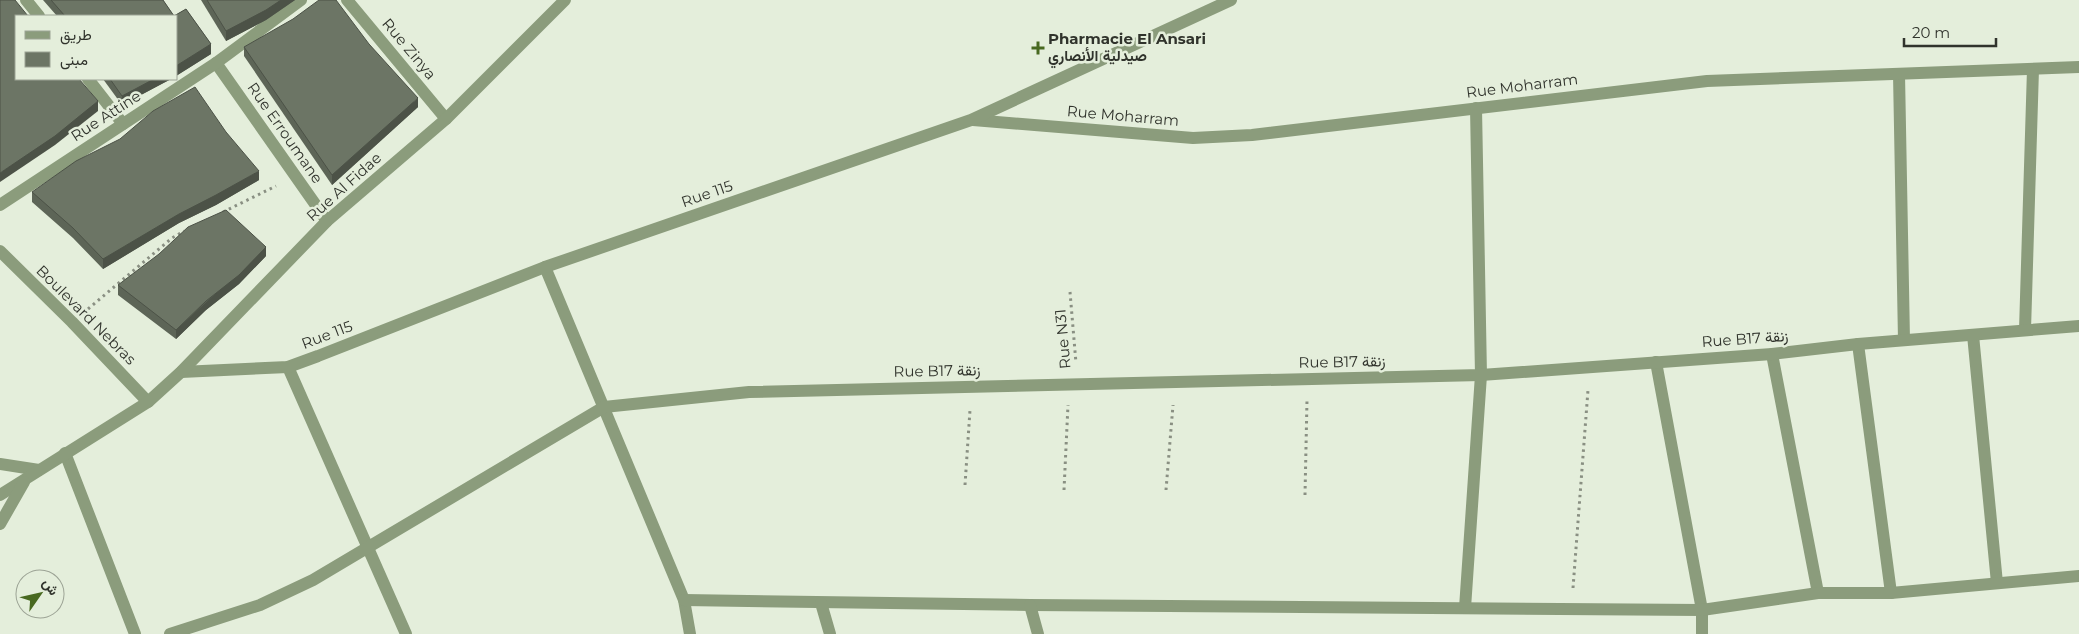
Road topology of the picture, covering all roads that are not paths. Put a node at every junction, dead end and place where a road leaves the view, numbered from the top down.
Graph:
1 (26, 0) edge
2 (301, 0) edge
3 (347, 0) edge
4 (565, 0) edge
5 (1231, 0) edge
6 (38, 15) edge
7 (216, 63) junction
8 (2079, 67) edge
9 (2033, 69) junction
10 (1900, 74) junction
11 (89, 80) edge
12 (1476, 108) junction
13 (446, 119) junction
14 (971, 120) junction
15 (123, 124) junction
16 (0, 205) edge
17 (327, 221) junction
18 (0, 252) edge
19 (545, 267) junction
20 (2079, 326) edge
21 (2025, 330) junction
22 (1973, 335) junction
23 (1904, 340) junction
24 (1858, 344) junction
25 (1772, 354) junction
26 (1656, 362) junction
27 (288, 366) junction
28 (181, 372) junction
29 (1481, 375) junction
30 (148, 402) junction
31 (604, 408) junction
32 (64, 454) junction
33 (0, 464) edge
34 (39, 470) junction
35 (26, 480) junction
36 (0, 495) edge
37 (0, 524) edge
38 (367, 547) junction
39 (2079, 576) edge
40 (1997, 584) junction
41 (1891, 593) junction
42 (1818, 594) junction
43 (684, 600) junction
44 (821, 603) junction
45 (1030, 605) junction
46 (1464, 608) junction
47 (1702, 610) junction
48 (135, 634) edge
49 (170, 634) edge
50 (406, 634) edge
51 (690, 634) edge
52 (830, 634) edge
53 (1038, 634) edge
54 (1702, 634) edge

1 - 6 street
2 - 7 street, Rue Attine
3 - 13 street, Rue Zinya
4 - 13 street, Rue Al Fidae
5 - 14 street, Rue 115
7 - 15 street, Rue Attine
7 - 17 street, Rue Erroumane
8 - 9 street, Rue Moharram
9 - 10 street, Rue Moharram
9 - 21 street
10 - 12 street, Rue Moharram
10 - 23 street
11 - 15 street
12 - 14 street, Rue Moharram
12 - 29 street
13 - 17 street, Rue Al Fidae
14 - 19 street, Rue 115
15 - 16 street, Rue Attine
17 - 28 street, Rue Al Fidae
18 - 30 street, Boulevard Nebras
19 - 27 street, Rue 115
19 - 31 street
20 - 21 street, Rue B17 زنقة
21 - 22 street, Rue B17 زنقة
22 - 23 street, Rue B17 زنقة
22 - 40 street
23 - 24 street, Rue B17 زنقة
24 - 25 street, Rue B17 زنقة
24 - 41 street
25 - 26 street, Rue B17 زنقة
25 - 42 street
26 - 29 street, Rue B17 زنقة
26 - 47 street
27 - 28 street, Rue 115
27 - 38 street
28 - 30 street, Rue Al Fidae
29 - 31 street, Rue B17 زنقة
29 - 46 street
30 - 32 street
31 - 38 street
31 - 43 street
32 - 34 street
32 - 48 street
33 - 34 street
34 - 35 street
35 - 36 street
35 - 37 street
38 - 49 street
38 - 50 street
39 - 40 street
40 - 41 street
41 - 42 street
42 - 47 street
43 - 44 street
43 - 51 street
44 - 45 street
44 - 52 street
45 - 46 street
45 - 53 street
46 - 47 street
47 - 54 street

